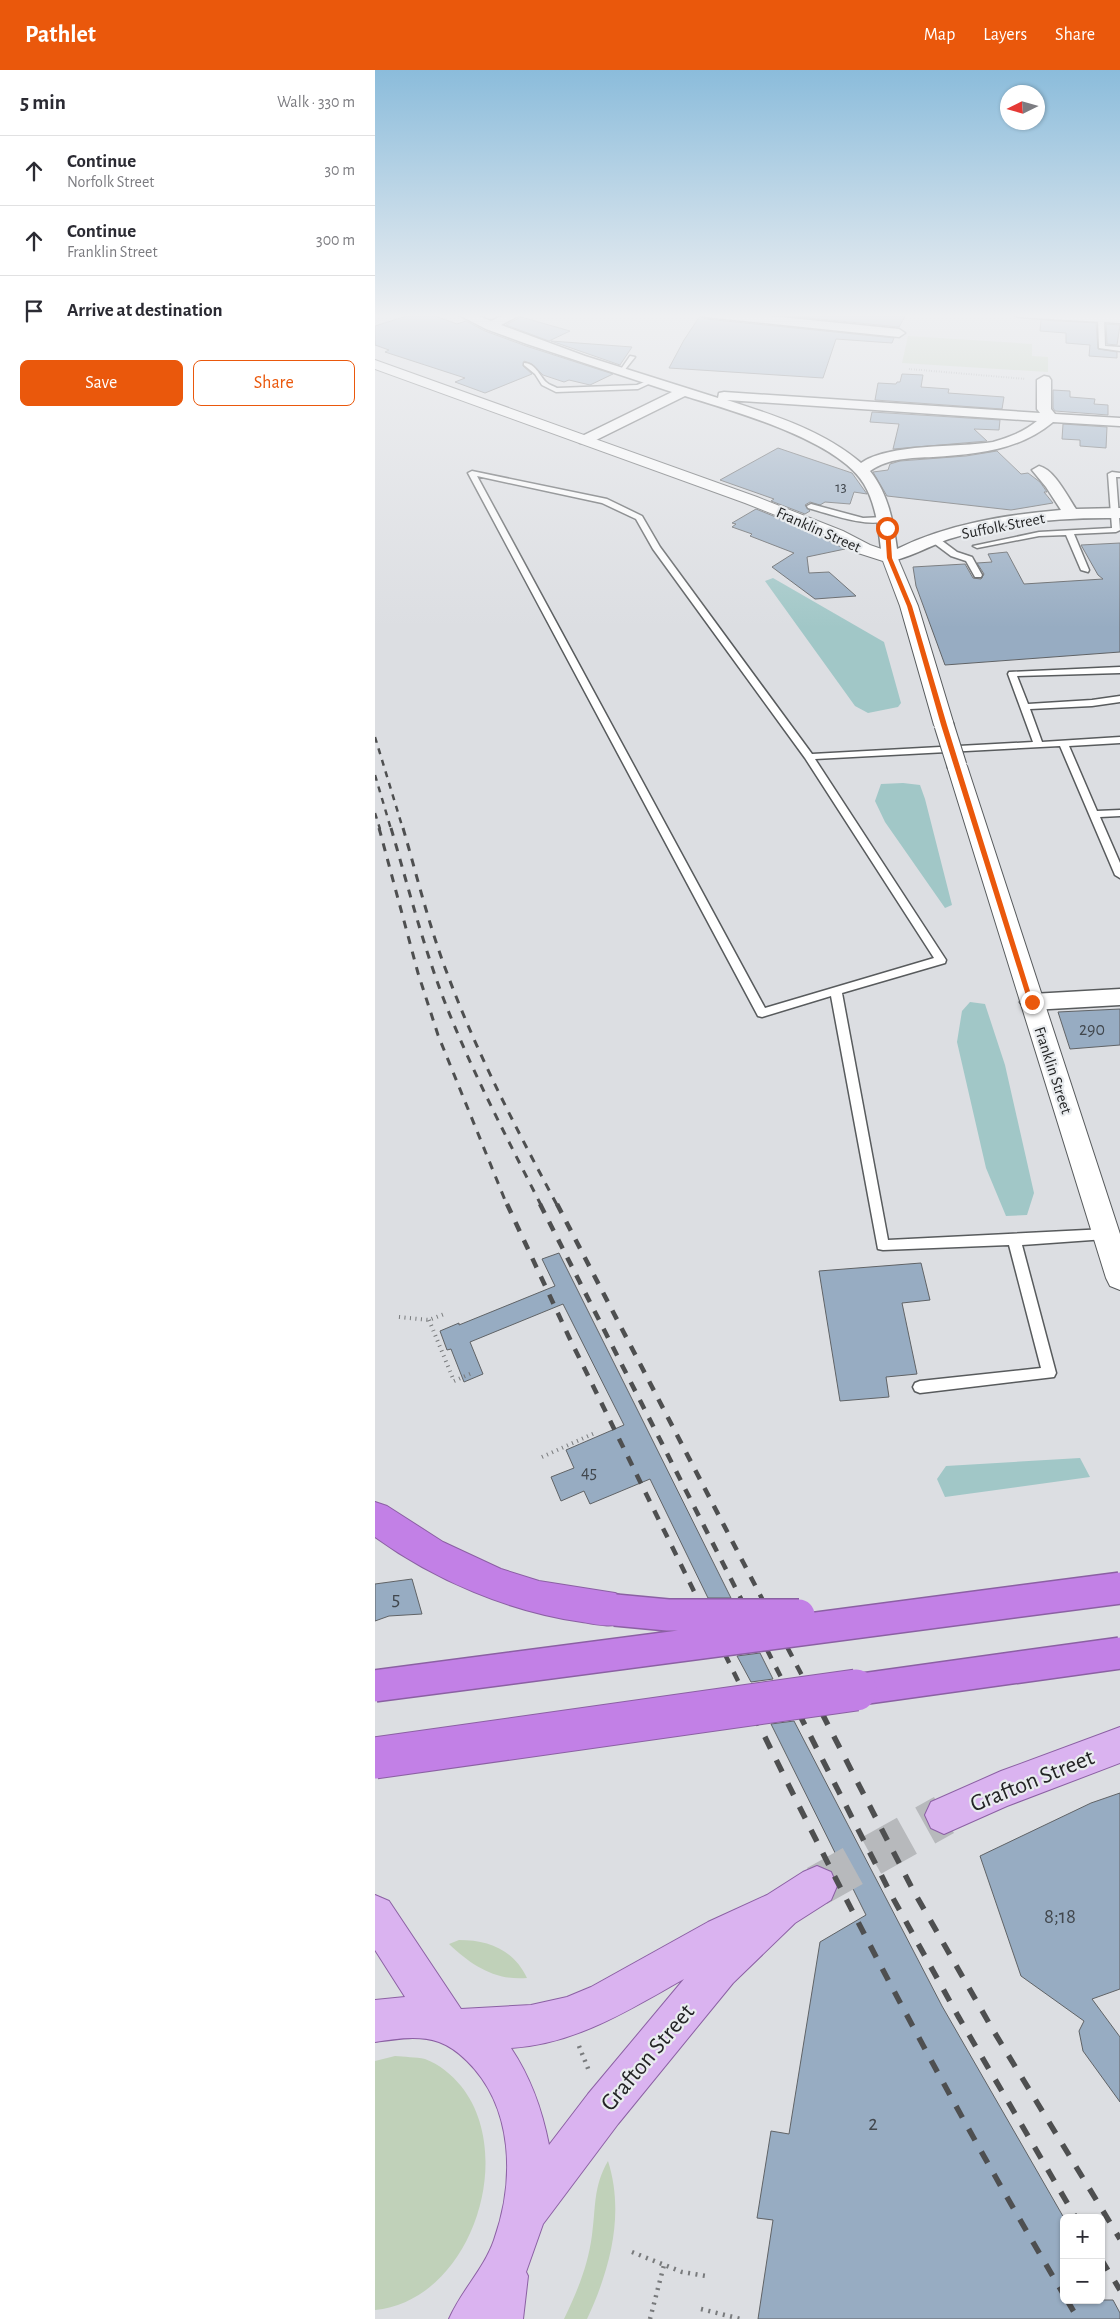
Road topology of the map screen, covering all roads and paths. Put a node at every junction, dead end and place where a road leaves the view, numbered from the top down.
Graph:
1 (524, 418) edge
2 (631, 418) edge
3 (759, 418) edge
4 (1049, 418) edge
5 (1063, 418) edge
6 (1120, 422) edge
7 (585, 440) junction
8 (861, 470) junction
9 (1039, 470) dead end
10 (1120, 475) edge
11 (811, 506) dead end
12 (1117, 513) edge
13 (1072, 514) junction
14 (885, 519) junction
15 (1069, 532) junction
16 (934, 540) junction
17 (977, 546) dead end
18 (889, 558) junction
19 (1085, 570) dead end
20 (979, 575) dead end
21 (1120, 670) edge
22 (1120, 699) edge
23 (1025, 707) junction
24 (1120, 740) edge
25 (1063, 743) junction
26 (1039, 744) junction
27 (809, 757) junction
28 (1120, 813) edge
29 (1094, 814) junction
30 (1120, 875) edge
31 (836, 991) junction
32 (1120, 997) edge
33 (1032, 1002) junction
34 (1106, 1234) junction
35 (1014, 1240) junction
36 (1120, 1276) edge
37 (447, 1313) dead end
38 (399, 1317) dead end
39 (429, 1320) junction
40 (471, 1373) dead end
41 (920, 1387) dead end
42 (597, 1432) dead end
43 (542, 1457) dead end
44 (375, 1517) edge
45 (1120, 1588) edge
46 (985, 1606) junction
47 (1120, 1654) edge
48 (375, 1686) edge
49 (1120, 1745) edge
50 (375, 1758) edge
51 (944, 1815) tunnel mouth
52 (817, 1886) tunnel mouth
53 (781, 1909) junction
54 (375, 1915) edge
55 (375, 2021) edge
56 (454, 2026) junction
57 (578, 2042) dead end
58 (589, 2070) dead end
59 (524, 2213) junction
60 (632, 2252) dead end
61 (507, 2264) junction
62 (664, 2265) junction
63 (706, 2276) dead end
64 (701, 2309) dead end
65 (472, 2319) edge
66 (500, 2319) edge
67 (650, 2319) edge
68 (741, 2319) edge

1 - 7 main road, Franklin Street
2 - 7 street
3 - 8 street
4 - 8 street
5 - 6 street
7 - 18 main road, Franklin Street
8 - 14 street
9 - 13 street
10 - 12 lane
11 - 14 lane
12 - 13 street, Suffolk Street
12 - 15 lane
13 - 16 street, Suffolk Street
14 - 18 street
15 - 17 lane
15 - 19 lane
16 - 18 street, Suffolk Street
16 - 20 lane
18 - 33 main road, Franklin Street, bridge
21 - 23 lane
22 - 23 lane
23 - 26 lane
24 - 25 lane
25 - 26 lane
25 - 29 lane
26 - 27 lane
27 - 31 lane
27 - 31 lane
28 - 29 lane
29 - 30 lane
31 - 35 lane
32 - 33 street
33 - 34 main road, Franklin Street
34 - 35 lane
34 - 36 main road, Franklin Street
35 - 41 lane
37 - 39 path
38 - 39 path
39 - 40 path
42 - 43 path
44 - 46 highway, bridge
45 - 46 highway, bridge
46 - 48 highway, bridge
47 - 50 highway, bridge
49 - 51 main road, Grafton Street
52 - 53 main road, Grafton Street
53 - 56 main road, Grafton Street
53 - 59 main road, Grafton Street
54 - 56 main road
55 - 56 main road
56 - 59 main road
57 - 58 path
59 - 61 main road
60 - 62 path
61 - 65 main road
61 - 66 main road
62 - 63 path
62 - 67 path
64 - 68 path

